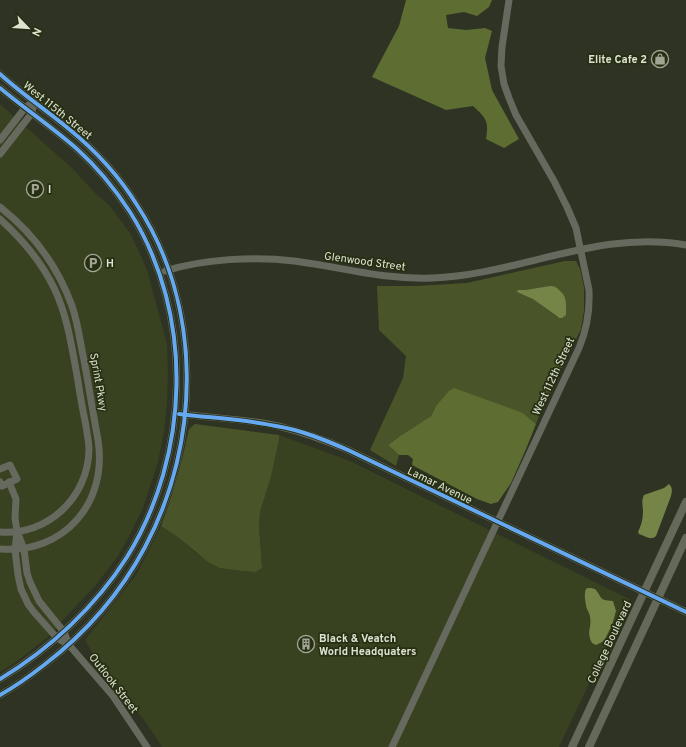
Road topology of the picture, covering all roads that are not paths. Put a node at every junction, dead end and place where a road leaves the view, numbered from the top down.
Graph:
1 (509, 0) edge
2 (0, 74) edge
3 (0, 88) edge
4 (34, 101) junction
5 (25, 108) junction
6 (32, 113) junction
7 (0, 140) edge
8 (0, 154) edge
9 (0, 207) edge
10 (0, 219) edge
11 (686, 245) edge
12 (581, 250) junction
13 (169, 270) junction
14 (159, 273) junction
15 (175, 414) junction
16 (185, 415) junction
17 (0, 469) edge
18 (0, 482) edge
19 (9, 482) junction
20 (686, 502) edge
21 (497, 522) junction
22 (0, 532) edge
23 (17, 532) junction
24 (686, 538) edge
25 (0, 549) edge
26 (24, 549) junction
27 (15, 550) junction
28 (644, 593) junction
29 (658, 599) junction
30 (686, 612) edge
31 (64, 632) junction
32 (57, 638) junction
33 (69, 645) junction
34 (0, 679) edge
35 (0, 695) edge
36 (147, 747) edge
37 (392, 747) edge
38 (572, 747) edge
39 (589, 747) edge

1 - 12 street, West 112th Street
2 - 4 street, West 115th Street
3 - 5 street, West 115th Street
4 - 5 street
4 - 6 street
4 - 13 street, West 115th Street
5 - 6 street, West 115th Street
5 - 7 street
6 - 8 street
6 - 14 street, West 115th Street
9 - 26 street, Sprint Pkwy
10 - 23 street, Sprint Pkwy
11 - 12 street, Glenwood Street
12 - 13 street, Glenwood Street
12 - 21 street, West 112th Street
13 - 14 street, Glenwood Street
13 - 16 street, West 115th Street
14 - 15 street, West 115th Street
15 - 16 street, Lamar Avenue
15 - 31 street, West 115th Street
16 - 21 street, Lamar Avenue
16 - 33 street, West 115th Street
17 - 19 street
18 - 19 street
19 - 23 street
20 - 28 main road, College Boulevard
21 - 28 street, Lamar Avenue
21 - 37 street, West 112th Street
22 - 23 street, Sprint Pkwy
23 - 26 street
23 - 27 street
24 - 29 main road
25 - 27 street, Sprint Pkwy
26 - 27 street, Sprint Pkwy
26 - 31 street
27 - 32 street
28 - 29 street, Lamar Avenue
28 - 38 main road, College Boulevard
29 - 30 street, Lamar Avenue
29 - 39 main road
31 - 32 street, West 115th Street
31 - 33 street
32 - 33 street, Outlook Street
32 - 34 street, West 115th Street
33 - 35 street, West 115th Street
33 - 36 street, Outlook Street

